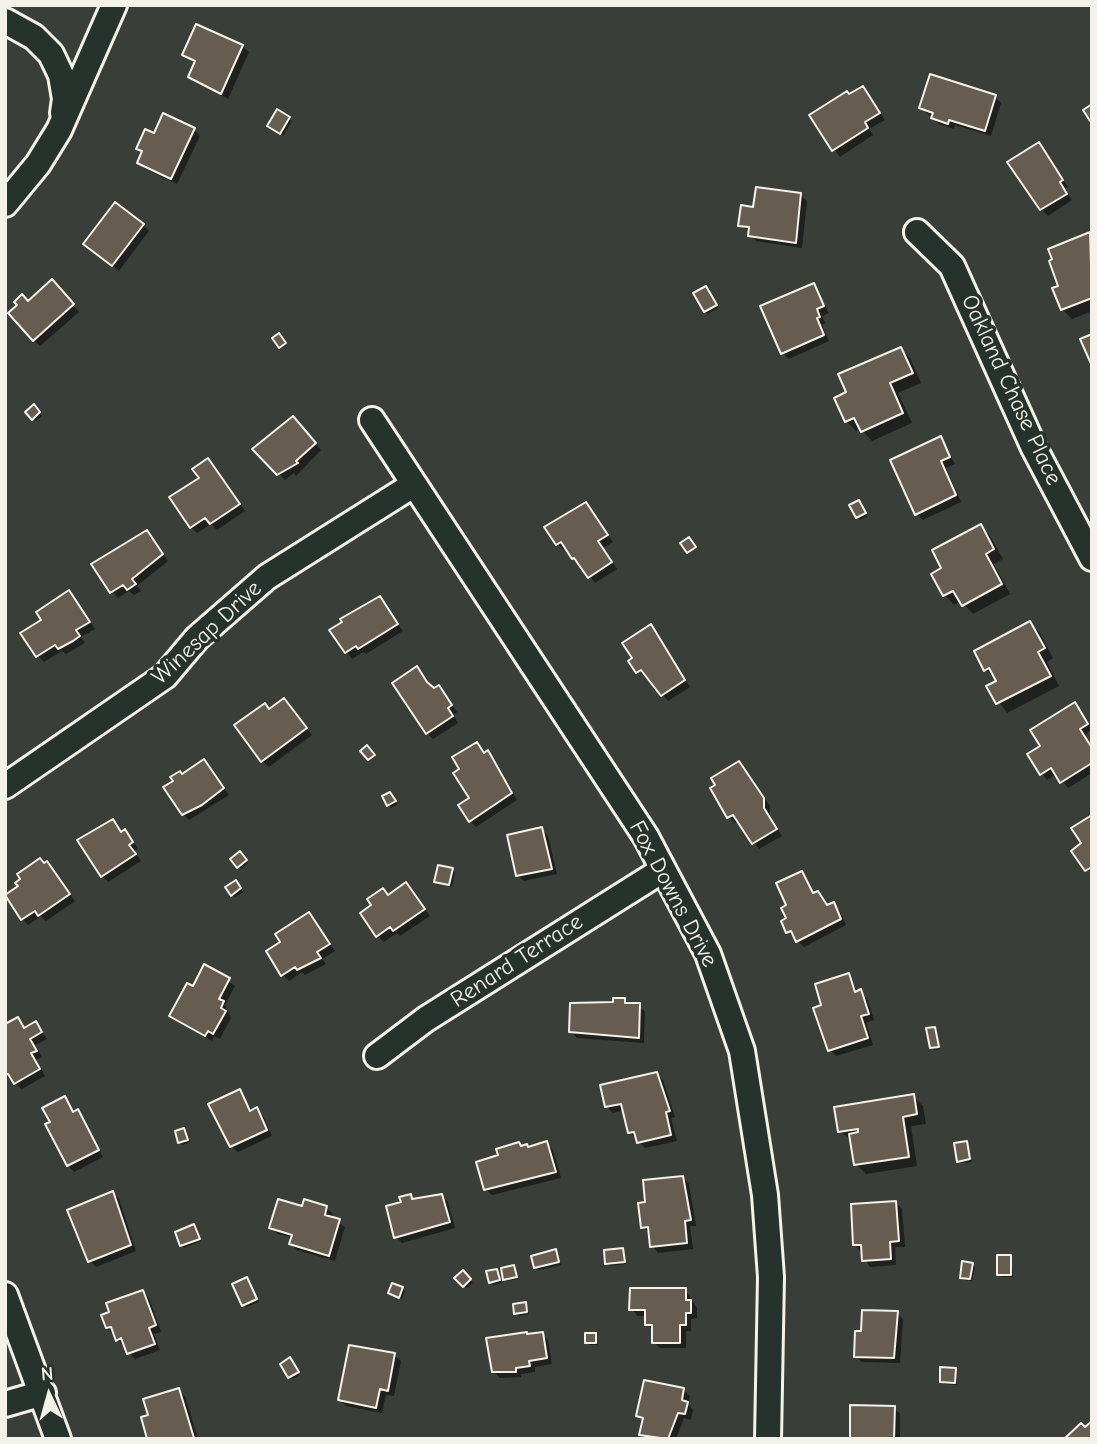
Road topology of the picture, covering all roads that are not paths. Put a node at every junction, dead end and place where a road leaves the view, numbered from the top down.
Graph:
1 (114, 5) edge
2 (5, 21) edge
3 (62, 121) junction
4 (5, 204) edge
5 (917, 232) dead end
6 (372, 420) dead end
7 (413, 485) junction
8 (1092, 558) edge
9 (5, 786) edge
10 (662, 871) junction
11 (377, 1056) dead end
12 (5, 1295) edge
13 (43, 1393) junction
14 (5, 1404) edge
15 (58, 1439) edge
16 (768, 1439) edge

1 - 3 street
2 - 3 street
3 - 4 street
5 - 8 street, Oakland Chase Place
6 - 7 street, Fox Downs Drive
7 - 9 street, Winesap Drive
7 - 10 street, Fox Downs Drive
10 - 11 street, Renard Terrace
10 - 16 street, Fox Downs Drive
12 - 13 street
13 - 14 street
13 - 15 street

